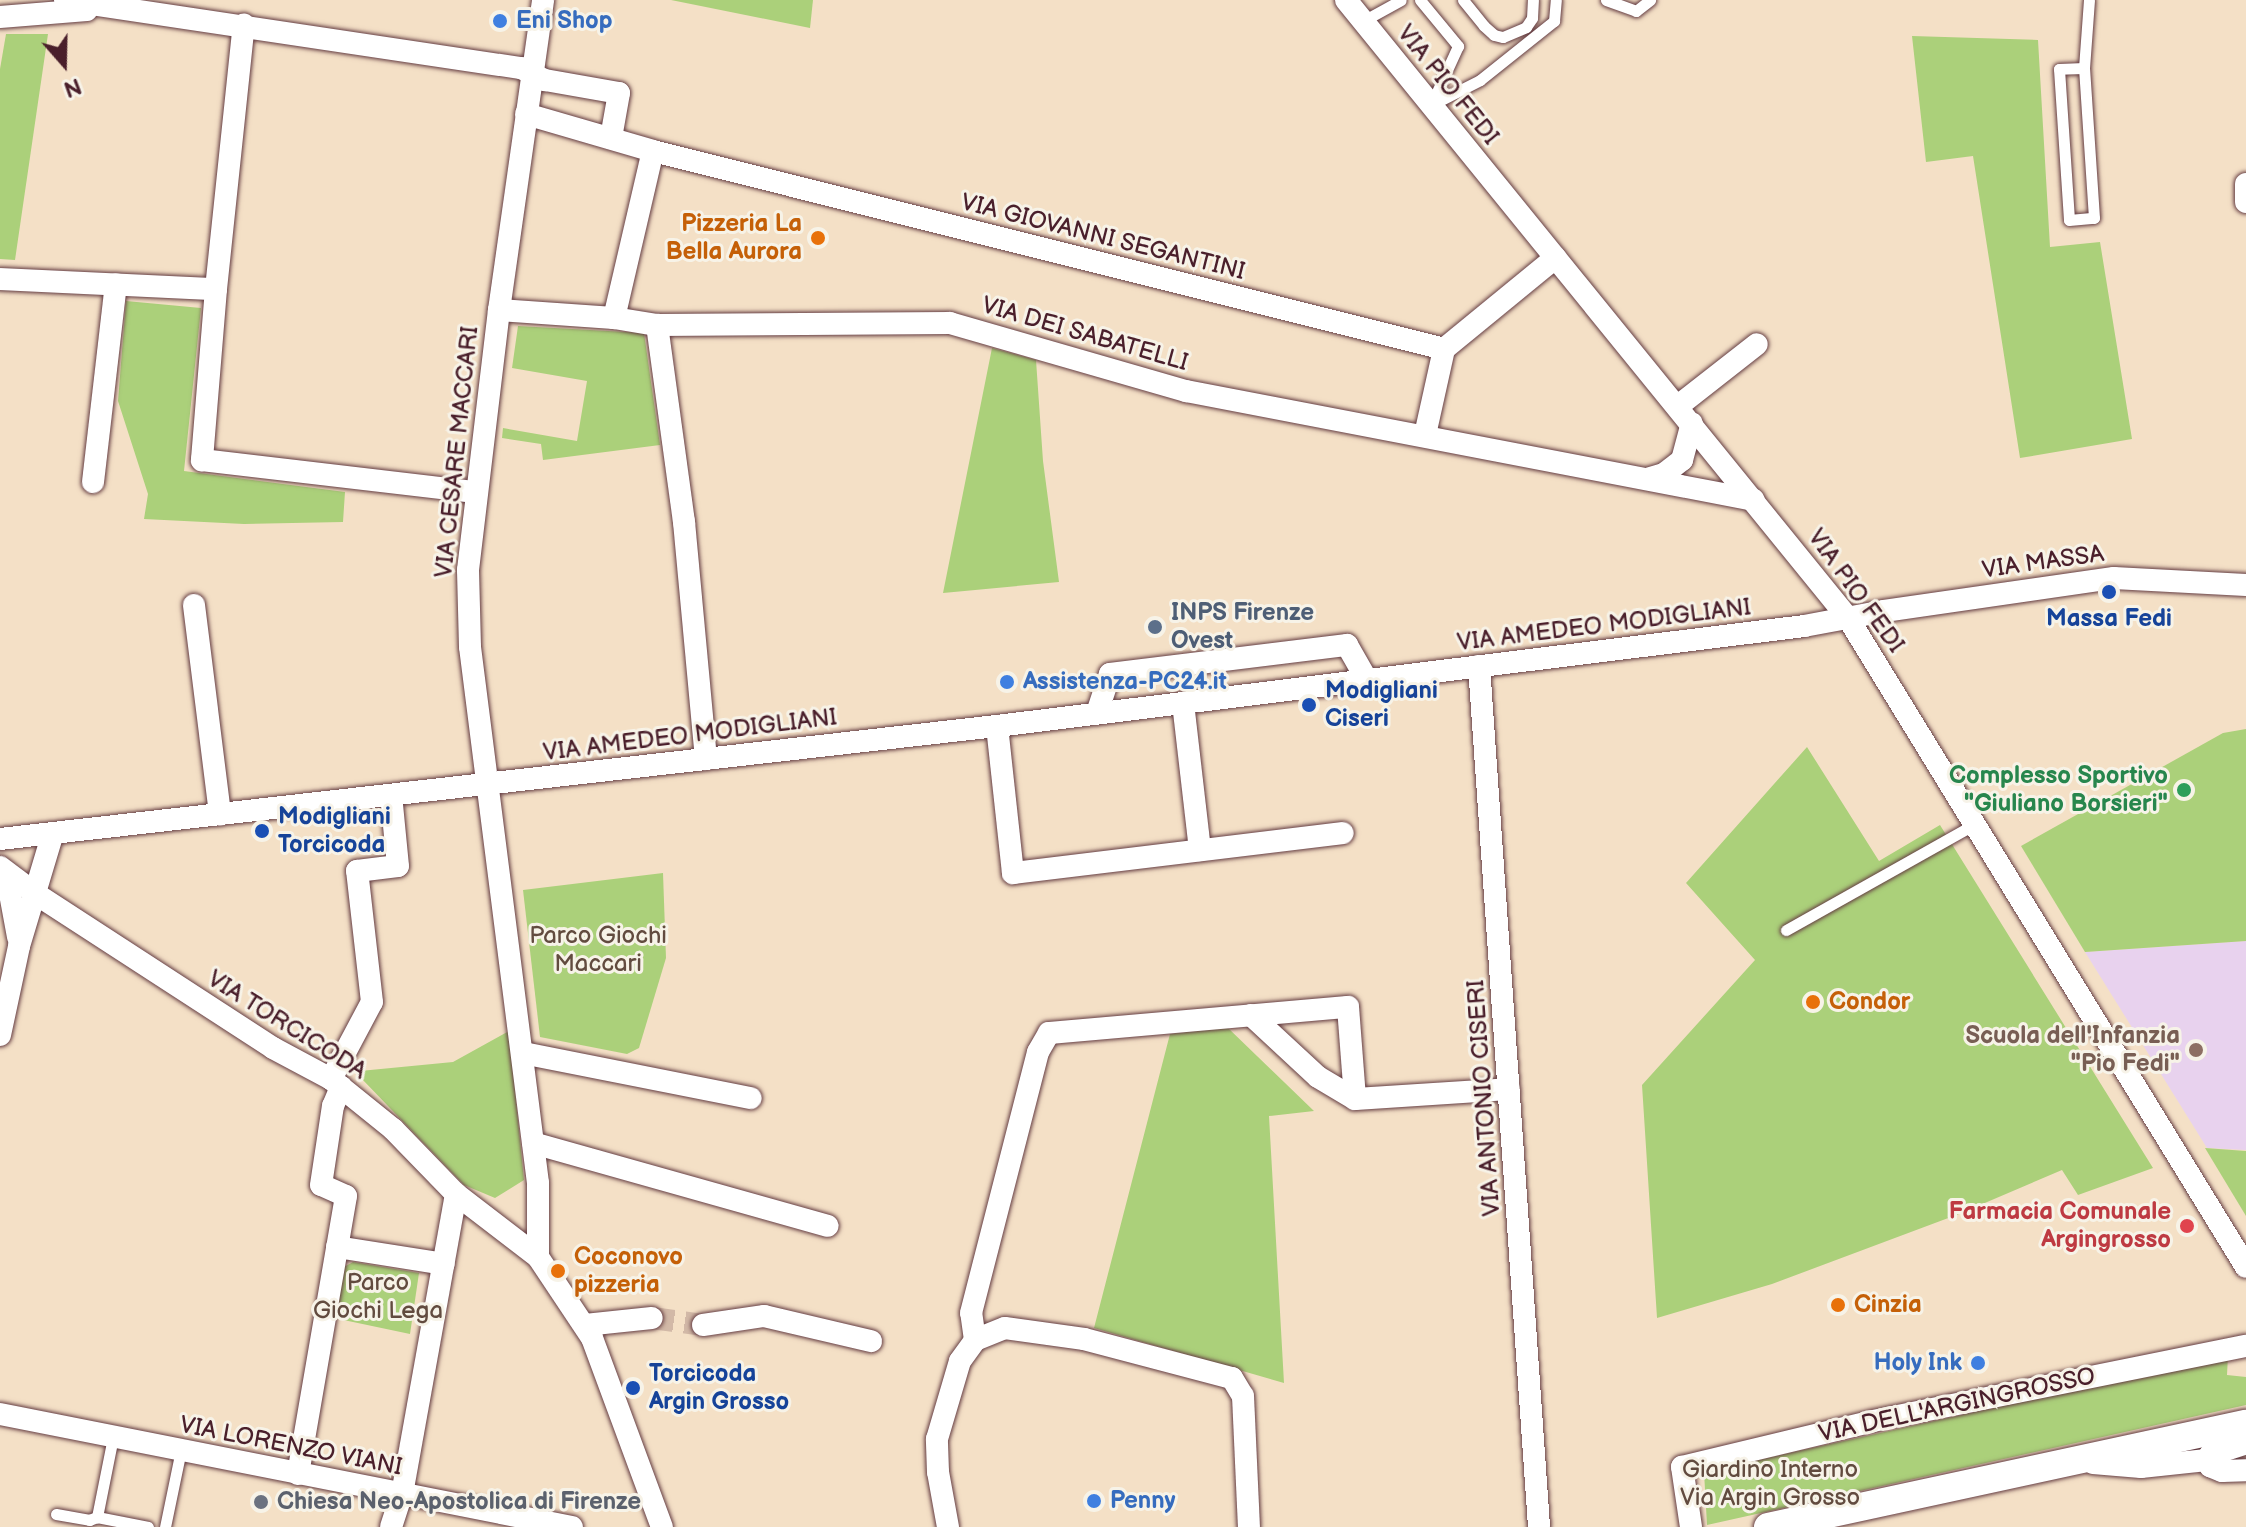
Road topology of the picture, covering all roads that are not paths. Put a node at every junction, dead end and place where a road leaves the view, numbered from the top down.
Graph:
1 (65, 0) edge
2 (543, 0) edge
3 (1346, 0) edge
4 (1401, 0) edge
5 (1420, 0) edge
6 (1463, 0) edge
7 (1533, 0) edge
8 (1556, 0) edge
9 (1606, 0) edge
10 (1650, 0) edge
11 (2089, 0) edge
12 (112, 9) junction
13 (0, 17) edge
14 (1363, 21) junction
15 (244, 24) junction
16 (2084, 68) junction
17 (531, 73) junction
18 (1431, 105) junction
19 (526, 114) junction
20 (611, 138) junction
21 (653, 151) junction
22 (2246, 184) edge
23 (2246, 202) edge
24 (1555, 258) junction
25 (0, 279) edge
26 (116, 284) junction
27 (216, 289) junction
28 (499, 310) junction
29 (614, 318) junction
30 (657, 325) junction
31 (1757, 344) dead end
32 (1444, 349) junction
33 (1685, 414) junction
34 (1425, 435) junction
35 (1650, 478) junction
36 (93, 482) dead end
37 (475, 492) junction
38 (1754, 500) junction
39 (2246, 585) edge
40 (194, 605) dead end
41 (1848, 618) junction
42 (1479, 666) junction
43 (1367, 680) junction
44 (1183, 703) junction
45 (1097, 713) junction
46 (997, 726) junction
47 (706, 759) junction
48 (490, 785) junction
49 (391, 795) junction
50 (220, 814) junction
51 (1975, 824) junction
52 (53, 833) junction
53 (1343, 833) dead end
54 (0, 839) edge
55 (1200, 850) junction
56 (3, 869) edge
57 (36, 894) junction
58 (1786, 930) dead end
59 (19, 946) junction
60 (1251, 1015) junction
61 (1, 1029) edge
62 (523, 1053) junction
63 (336, 1083) junction
64 (1509, 1089) junction
65 (751, 1098) dead end
66 (1355, 1099) junction
67 (533, 1143) junction
68 (456, 1194) junction
69 (828, 1226) dead end
70 (337, 1247) junction
71 (538, 1257) junction
72 (444, 1264) junction
73 (2246, 1267) edge
74 (652, 1318) tunnel mouth
75 (585, 1325) junction
76 (703, 1325) tunnel mouth
77 (975, 1340) junction
78 (871, 1341) dead end
79 (2246, 1346) edge
80 (0, 1414) edge
81 (2246, 1424) edge
82 (113, 1437) junction
83 (2246, 1443) edge
84 (181, 1450) junction
85 (2207, 1460) junction
86 (2076, 1461) junction
87 (2246, 1470) edge
88 (298, 1474) junction
89 (402, 1494) junction
90 (56, 1514) dead end
91 (97, 1517) junction
92 (148, 1527) edge
93 (165, 1527) edge
94 (391, 1527) edge
95 (572, 1527) edge
96 (662, 1527) edge
97 (948, 1527) edge
98 (1249, 1527) edge
99 (1539, 1527) edge
100 (1691, 1527) edge
101 (1768, 1527) edge

1 - 12 street
2 - 17 street, VIA CESARE MACCARI
3 - 14 street, VIA PIO FEDI
4 - 14 lane
5 - 18 lane
6 - 7 lane
8 - 18 lane
9 - 10 lane
11 - 16 lane
12 - 13 street
12 - 15 street
14 - 18 street, VIA PIO FEDI
15 - 17 street
15 - 27 street
16 - 16 lane
17 - 19 street, VIA CESARE MACCARI
17 - 20 street
18 - 24 street, VIA PIO FEDI
19 - 20 street, VIA GIOVANNI SEGANTINI
19 - 28 street, VIA CESARE MACCARI
20 - 21 street, VIA GIOVANNI SEGANTINI
21 - 29 street
21 - 32 street, VIA GIOVANNI SEGANTINI
22 - 23 street
24 - 32 street
24 - 33 street, VIA PIO FEDI
25 - 26 street
26 - 27 street
26 - 36 street
27 - 37 street
28 - 29 street, VIA DEI SABATELLI
28 - 37 street, VIA CESARE MACCARI
29 - 30 street, VIA DEI SABATELLI
30 - 34 street, VIA DEI SABATELLI
30 - 47 street
31 - 33 street
32 - 34 street
33 - 35 street
33 - 38 street, VIA PIO FEDI
34 - 35 street, VIA DEI SABATELLI
35 - 38 street, VIA DEI SABATELLI
37 - 48 street, VIA CESARE MACCARI
38 - 41 street, VIA PIO FEDI
39 - 41 street, VIA MASSA
40 - 50 street
41 - 42 street, VIA AMEDEO MODIGLIANI
41 - 51 street, VIA PIO FEDI
42 - 43 street, VIA AMEDEO MODIGLIANI
42 - 64 street, VIA ANTONIO CISERI
43 - 44 street, VIA AMEDEO MODIGLIANI
43 - 45 street
44 - 45 street, VIA AMEDEO MODIGLIANI
44 - 55 street
45 - 46 street, VIA AMEDEO MODIGLIANI
46 - 47 street, VIA AMEDEO MODIGLIANI
46 - 55 street
47 - 48 street, VIA AMEDEO MODIGLIANI
48 - 49 street, VIA AMEDEO MODIGLIANI
48 - 62 street, VIA CESARE MACCARI
49 - 50 street, VIA AMEDEO MODIGLIANI
49 - 63 street
50 - 52 street, VIA AMEDEO MODIGLIANI
51 - 58 lane
51 - 73 street, VIA PIO FEDI
52 - 54 street, VIA AMEDEO MODIGLIANI
52 - 57 street
53 - 55 street
56 - 57 street, VIA TORCICODA
56 - 59 street
57 - 59 street
57 - 63 street, VIA TORCICODA
59 - 61 street
60 - 66 street
60 - 66 street
60 - 77 street
62 - 65 street
62 - 67 street, VIA CESARE MACCARI
63 - 68 street, VIA TORCICODA
63 - 70 street
64 - 66 street
64 - 99 street, VIA ANTONIO CISERI
67 - 69 street
67 - 71 street, VIA CESARE MACCARI
68 - 71 street, VIA TORCICODA
68 - 72 street
70 - 72 street
70 - 88 street
71 - 75 street, VIA TORCICODA
72 - 89 street
74 - 75 street
75 - 96 street, VIA TORCICODA
76 - 78 street
77 - 97 street
77 - 98 street
79 - 100 street, VIA DELL'ARGINGROSSO
80 - 82 street, VIA LORENZO VIANI
81 - 86 street
82 - 84 street, VIA LORENZO VIANI
82 - 91 lane
83 - 85 street
84 - 88 street, VIA LORENZO VIANI
84 - 93 lane
85 - 86 street
85 - 87 street
86 - 101 street
88 - 89 street, VIA LORENZO VIANI
89 - 94 street
89 - 95 street, VIA LORENZO VIANI
90 - 91 lane
91 - 92 lane

